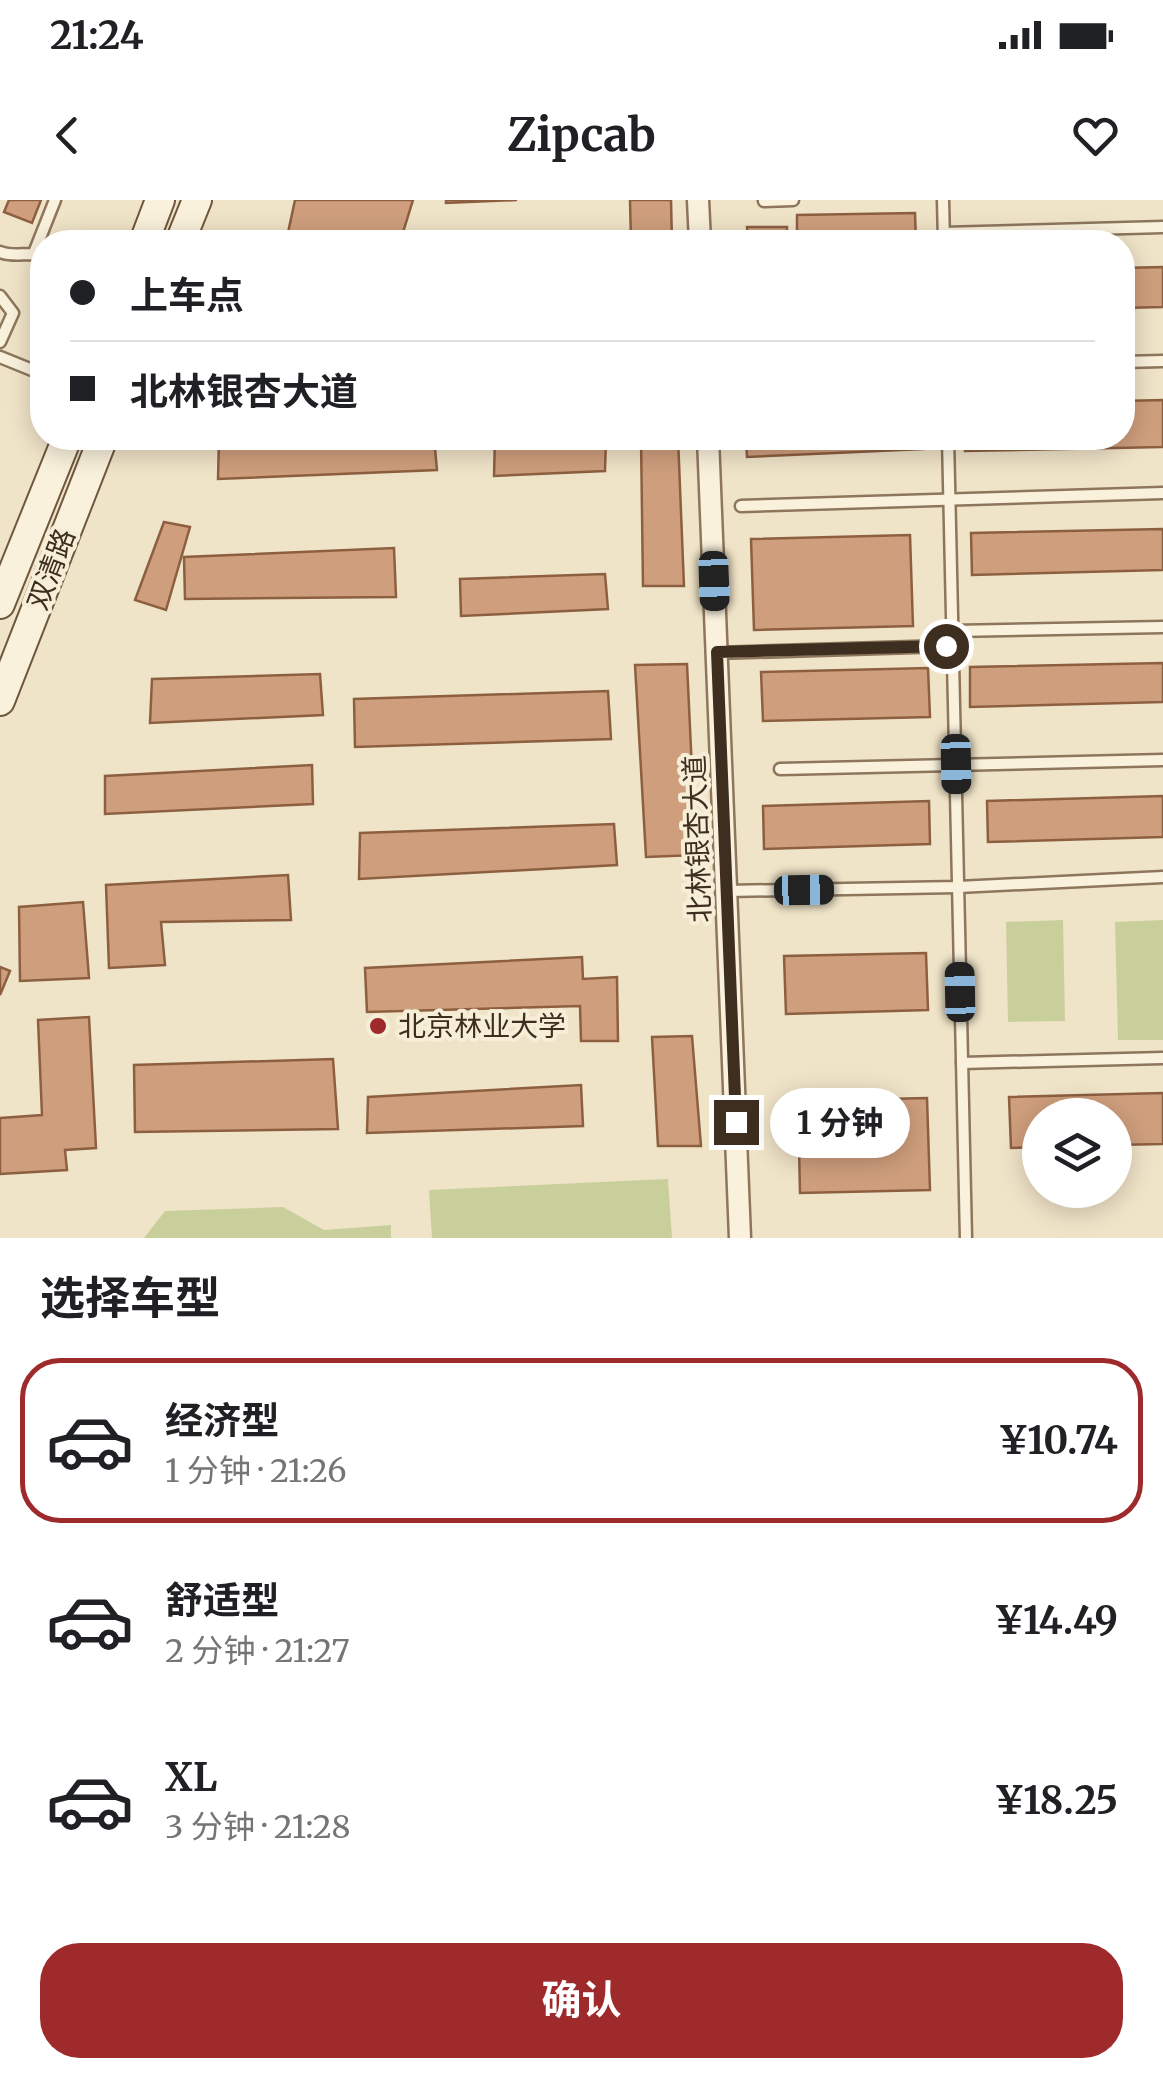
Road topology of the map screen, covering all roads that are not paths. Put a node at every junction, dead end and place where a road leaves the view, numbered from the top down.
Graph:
1 (54, 200) edge
2 (160, 200) edge
3 (197, 200) edge
4 (698, 200) edge
5 (793, 200) edge
6 (943, 200) edge
7 (764, 201) edge
8 (1163, 227) edge
9 (45, 230) edge
10 (149, 230) edge
11 (185, 230) edge
12 (699, 230) edge
13 (944, 230) edge
14 (1103, 230) edge
15 (0, 252) edge
16 (30, 255) edge
17 (0, 296) edge
18 (0, 342) edge
19 (0, 356) edge
20 (1163, 361) edge
21 (1135, 362) edge
22 (30, 369) edge
23 (62, 450) edge
24 (98, 450) edge
25 (709, 450) edge
26 (948, 450) edge
27 (1163, 493) edge
28 (950, 499) junction
29 (740, 506) dead end
30 (0, 604) edge
31 (1163, 627) edge
32 (952, 631) junction
33 (717, 652) junction
34 (0, 701) edge
35 (1163, 760) edge
36 (956, 764) junction
37 (780, 770) dead end
38 (1163, 876) edge
39 (958, 887) junction
40 (727, 891) junction
41 (1163, 1058) edge
42 (962, 1062) junction
43 (740, 1238) edge
44 (966, 1238) edge

1 - 9 lane
2 - 10 main road
3 - 11 main road
4 - 12 street
5 - 7 lane
6 - 13 lane
8 - 14 lane
15 - 16 lane
17 - 18 lane
19 - 22 lane
20 - 21 lane
23 - 30 main road, 双清路
24 - 34 main road, 双清路
25 - 33 street, 北林银杏大道
26 - 28 lane
27 - 28 lane
28 - 29 lane
28 - 32 lane
31 - 32 lane
32 - 33 lane
32 - 36 lane
33 - 40 street, 北林银杏大道
35 - 36 lane
36 - 37 lane
36 - 39 lane
38 - 39 lane
39 - 40 lane
39 - 42 lane
40 - 43 street, 北林银杏大道
41 - 42 lane
42 - 44 lane

